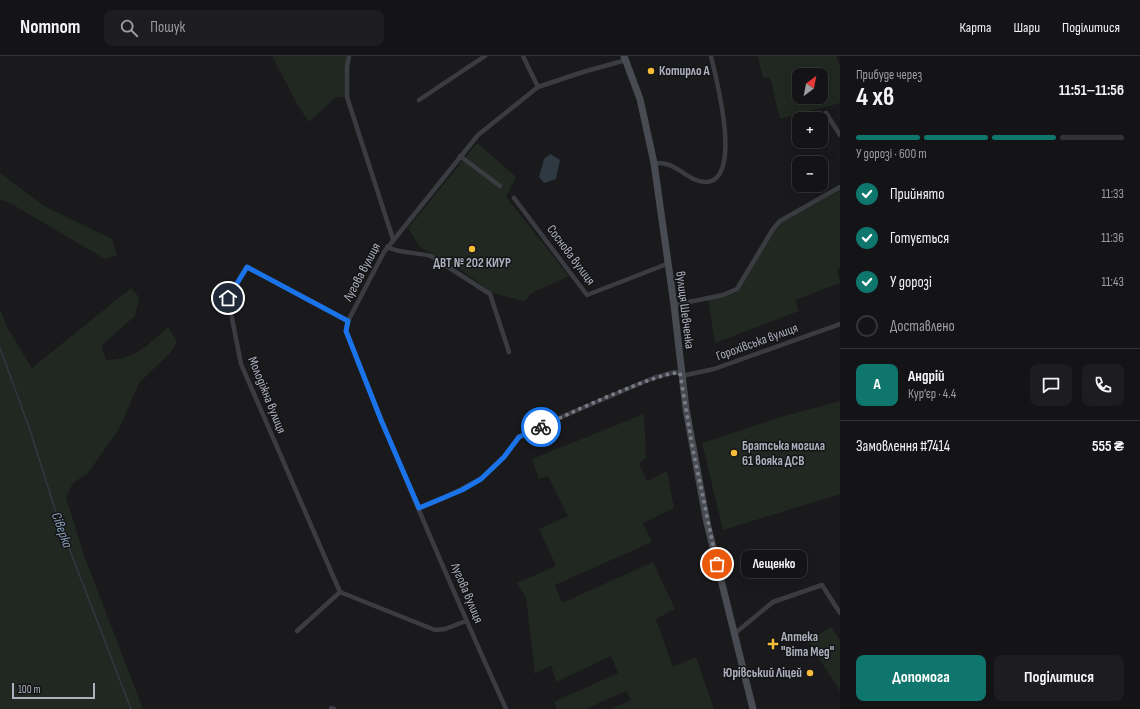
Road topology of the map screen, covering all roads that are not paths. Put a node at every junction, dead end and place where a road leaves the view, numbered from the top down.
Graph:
1 (349, 56) edge
2 (485, 56) edge
3 (523, 56) edge
4 (711, 56) edge
5 (625, 58) edge
6 (538, 87) junction
7 (419, 100) dead end
8 (828, 116) edge
9 (840, 135) edge
10 (460, 156) junction
11 (654, 163) junction
12 (500, 186) dead end
13 (840, 187) edge
14 (514, 198) dead end
15 (393, 239) junction
16 (387, 247) junction
17 (667, 264) junction
18 (674, 305) junction
19 (348, 321) junction
20 (840, 324) edge
21 (509, 352) dead end
22 (680, 373) junction
23 (419, 508) junction
24 (340, 592) junction
25 (840, 612) edge
26 (466, 621) junction
27 (298, 631) dead end
28 (734, 634) junction
29 (506, 709) edge
30 (753, 709) edge

1 - 15 street
2 - 7 street
3 - 6 street
4 - 11 street
5 - 6 street
5 - 11 street, вулиця Шевченка
6 - 10 street, Лугова вулиця
8 - 9 street
10 - 12 street
10 - 15 street, Лугова вулиця
11 - 17 street, вулиця Шевченка
13 - 18 street
14 - 17 street, Соснова вулиця
15 - 16 street, Лугова вулиця
16 - 19 street, Лугова вулиця
16 - 21 street
17 - 18 street, вулиця Шевченка
18 - 22 street, вулиця Шевченка
19 - 23 street, Лугова вулиця
19 - 24 street, Молодіжна вулиця
20 - 22 street, Горохівська вулиця
22 - 23 street, Горохівська вулиця
22 - 28 street, вулиця Шевченка
23 - 26 street, Лугова вулиця
24 - 26 street
24 - 27 street
25 - 28 street
26 - 29 street, Лугова вулиця
28 - 30 street, вулиця Шевченка

